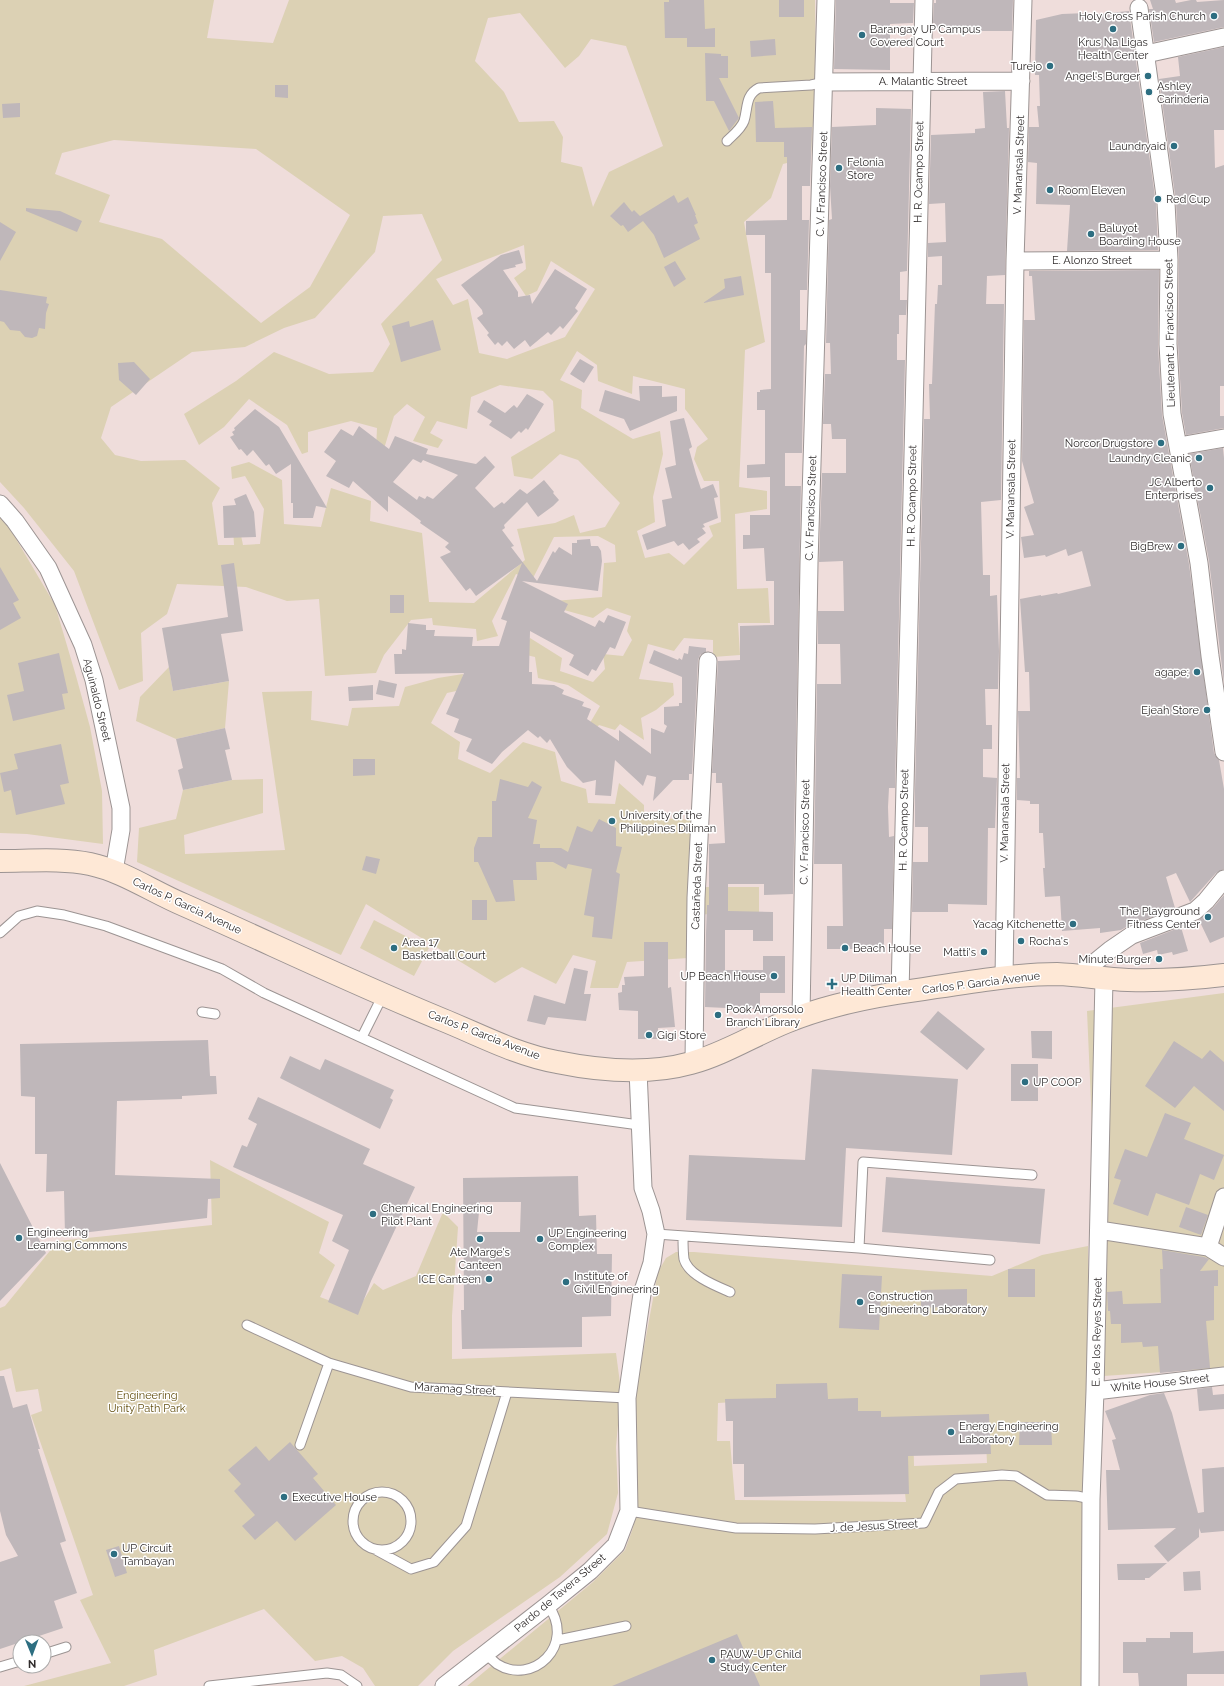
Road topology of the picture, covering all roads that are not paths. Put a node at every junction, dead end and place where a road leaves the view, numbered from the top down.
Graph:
1 (826, 0) edge
2 (924, 0) edge
3 (1023, 0) edge
4 (1139, 8) dead end
5 (1224, 38) edge
6 (1146, 54) junction
7 (921, 81) junction
8 (1021, 81) junction
9 (825, 82) junction
10 (728, 141) dead end
11 (1015, 260) junction
12 (1169, 260) junction
13 (1224, 438) edge
14 (1179, 446) junction
15 (0, 504) edge
16 (708, 661) dead end
17 (1224, 752) edge
18 (0, 861) edge
19 (114, 871) junction
20 (1224, 879) edge
21 (0, 933) edge
22 (1224, 975) edge
23 (1078, 976) junction
24 (1004, 978) junction
25 (1104, 979) junction
26 (900, 993) junction
27 (383, 995) junction
28 (202, 1012) dead end
29 (215, 1014) dead end
30 (801, 1016) junction
31 (362, 1037) junction
32 (694, 1062) junction
33 (638, 1070) junction
34 (639, 1124) junction
35 (1032, 1175) dead end
36 (1224, 1197) edge
37 (1099, 1230) junction
38 (656, 1234) junction
39 (683, 1236) junction
40 (1208, 1247) junction
41 (859, 1248) junction
42 (1224, 1257) edge
43 (990, 1260) dead end
44 (730, 1292) dead end
45 (247, 1325) dead end
46 (329, 1363) junction
47 (1224, 1376) edge
48 (1095, 1390) junction
49 (507, 1392) junction
50 (627, 1398) junction
51 (300, 1445) dead end
52 (1091, 1499) junction
53 (629, 1511) junction
54 (376, 1550) junction
55 (548, 1605) junction
56 (626, 1626) dead end
57 (558, 1640) junction
58 (66, 1647) dead end
59 (52, 1651) edge
60 (486, 1653) junction
61 (12, 1663) edge
62 (0, 1667) edge
63 (209, 1686) edge
64 (357, 1686) edge
65 (444, 1686) edge
66 (1090, 1686) edge

1 - 9 street, C. V. Francisco Street
2 - 7 street, H. R. Ocampo Street
3 - 8 street, V. Manansala Street
4 - 6 street, Lieutenant J. Francisco Street
5 - 6 street
6 - 12 street, Lieutenant J. Francisco Street
7 - 8 street, A. Malantic Street
7 - 9 street, A. Malantic Street
7 - 26 street, H. R. Ocampo Street
8 - 11 street, V. Manansala Street
9 - 10 lane
9 - 30 street, C. V. Francisco Street
11 - 12 street, E. Alonzo Street
11 - 24 street, V. Manansala Street
12 - 14 street, Lieutenant J. Francisco Street
13 - 14 street
14 - 17 street, Lieutenant J. Francisco Street
15 - 19 street, Aguinaldo Street
16 - 32 street, Castañeda Street
18 - 19 main road, Carlos P. Garcia Avenue
19 - 27 main road, Carlos P. Garcia Avenue
20 - 23 street
21 - 31 lane
22 - 25 main road, Carlos P. Garcia Avenue
23 - 24 main road, Carlos P. Garcia Avenue
23 - 25 main road, Carlos P. Garcia Avenue
24 - 26 main road, Carlos P. Garcia Avenue
25 - 37 street, E. de los Reyes Street
26 - 30 main road, Carlos P. Garcia Avenue
27 - 31 lane
27 - 33 main road, Carlos P. Garcia Avenue
28 - 29 lane
30 - 32 main road, Carlos P. Garcia Avenue
31 - 34 lane
32 - 33 main road, Carlos P. Garcia Avenue
33 - 34 street, Pardo de Tavera Street
34 - 38 street, Pardo de Tavera Street
35 - 41 lane
36 - 40 street
37 - 40 street
37 - 48 street, E. de los Reyes Street
38 - 39 lane
38 - 50 street, Pardo de Tavera Street
39 - 41 lane
39 - 44 lane
40 - 42 street
41 - 43 lane
45 - 46 lane, Maramag Street
46 - 49 lane, Maramag Street
46 - 51 lane
47 - 48 street, White House Street
48 - 52 street, E. de los Reyes Street
49 - 50 lane, Maramag Street
49 - 54 lane
50 - 53 street, Pardo de Tavera Street
52 - 53 lane, J. de Jesus Street
52 - 66 street, E. de los Reyes Street
53 - 55 street, Pardo de Tavera Street
54 - 54 lane
55 - 57 lane
55 - 60 street, Pardo de Tavera Street
56 - 57 lane
57 - 60 lane
58 - 59 lane
60 - 65 street, Pardo de Tavera Street
61 - 62 lane
63 - 64 lane

